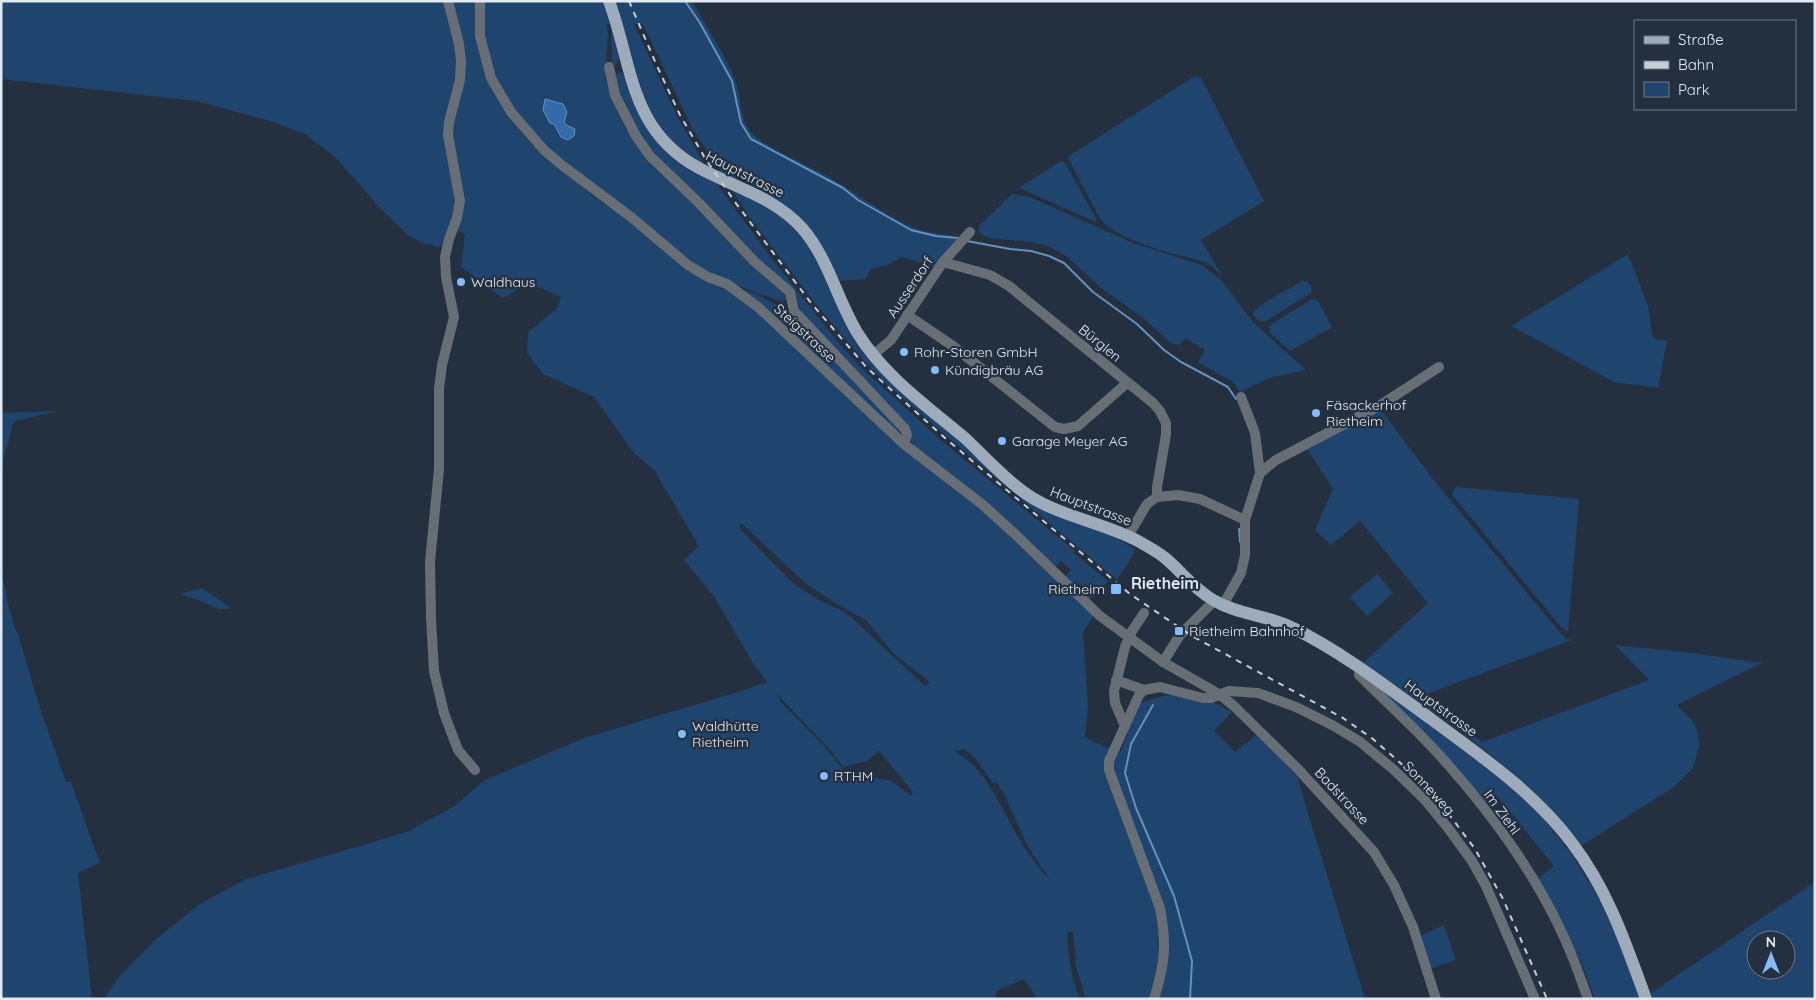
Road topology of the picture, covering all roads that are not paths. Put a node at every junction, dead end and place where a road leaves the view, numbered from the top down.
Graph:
1 (448, 1) edge
2 (480, 1) edge
3 (609, 1) edge
4 (626, 64) junction
5 (970, 232) dead end
6 (943, 262) junction
7 (907, 316) junction
8 (873, 356) junction
9 (1439, 367) dead end
10 (1127, 383) junction
11 (1241, 397) dead end
12 (904, 444) junction
13 (1260, 473) junction
14 (1157, 497) junction
15 (1245, 520) junction
16 (1128, 536) junction
17 (1218, 603) junction
18 (1144, 613) dead end
19 (1128, 638) junction
20 (1162, 662) junction
21 (1360, 668) junction
22 (1116, 680) junction
23 (1144, 690) junction
24 (1219, 694) junction
25 (1124, 726) junction
26 (475, 770) dead end
27 (1154, 999) edge
28 (1436, 999) edge
29 (1535, 999) edge
30 (1588, 999) edge
31 (1646, 999) edge

1 - 26 street
2 - 12 street, Steigstrasse
3 - 4 main road, Hauptstrasse
4 - 8 main road, Hauptstrasse
4 - 12 street
5 - 6 street, Ausserdorf
6 - 7 street, Ausserdorf
6 - 10 street, Bürglen
7 - 8 street, Ausserdorf
7 - 10 street
8 - 16 main road, Hauptstrasse
9 - 13 street
10 - 14 street, Bürglen
11 - 13 street
12 - 19 street, Steigstrasse
13 - 15 street
14 - 15 street
14 - 16 street
15 - 17 street
16 - 17 main road, Hauptstrasse
17 - 20 street
17 - 21 main road, Hauptstrasse
18 - 19 street
19 - 20 street, Steigstrasse
19 - 22 street
20 - 24 street, Badstrasse
21 - 30 street, Im Ziehl
21 - 31 main road, Hauptstrasse
22 - 23 street
22 - 25 street
23 - 24 street, Sonneweg
23 - 25 street
24 - 28 street, Badstrasse
24 - 29 street, Sonneweg
25 - 27 street

